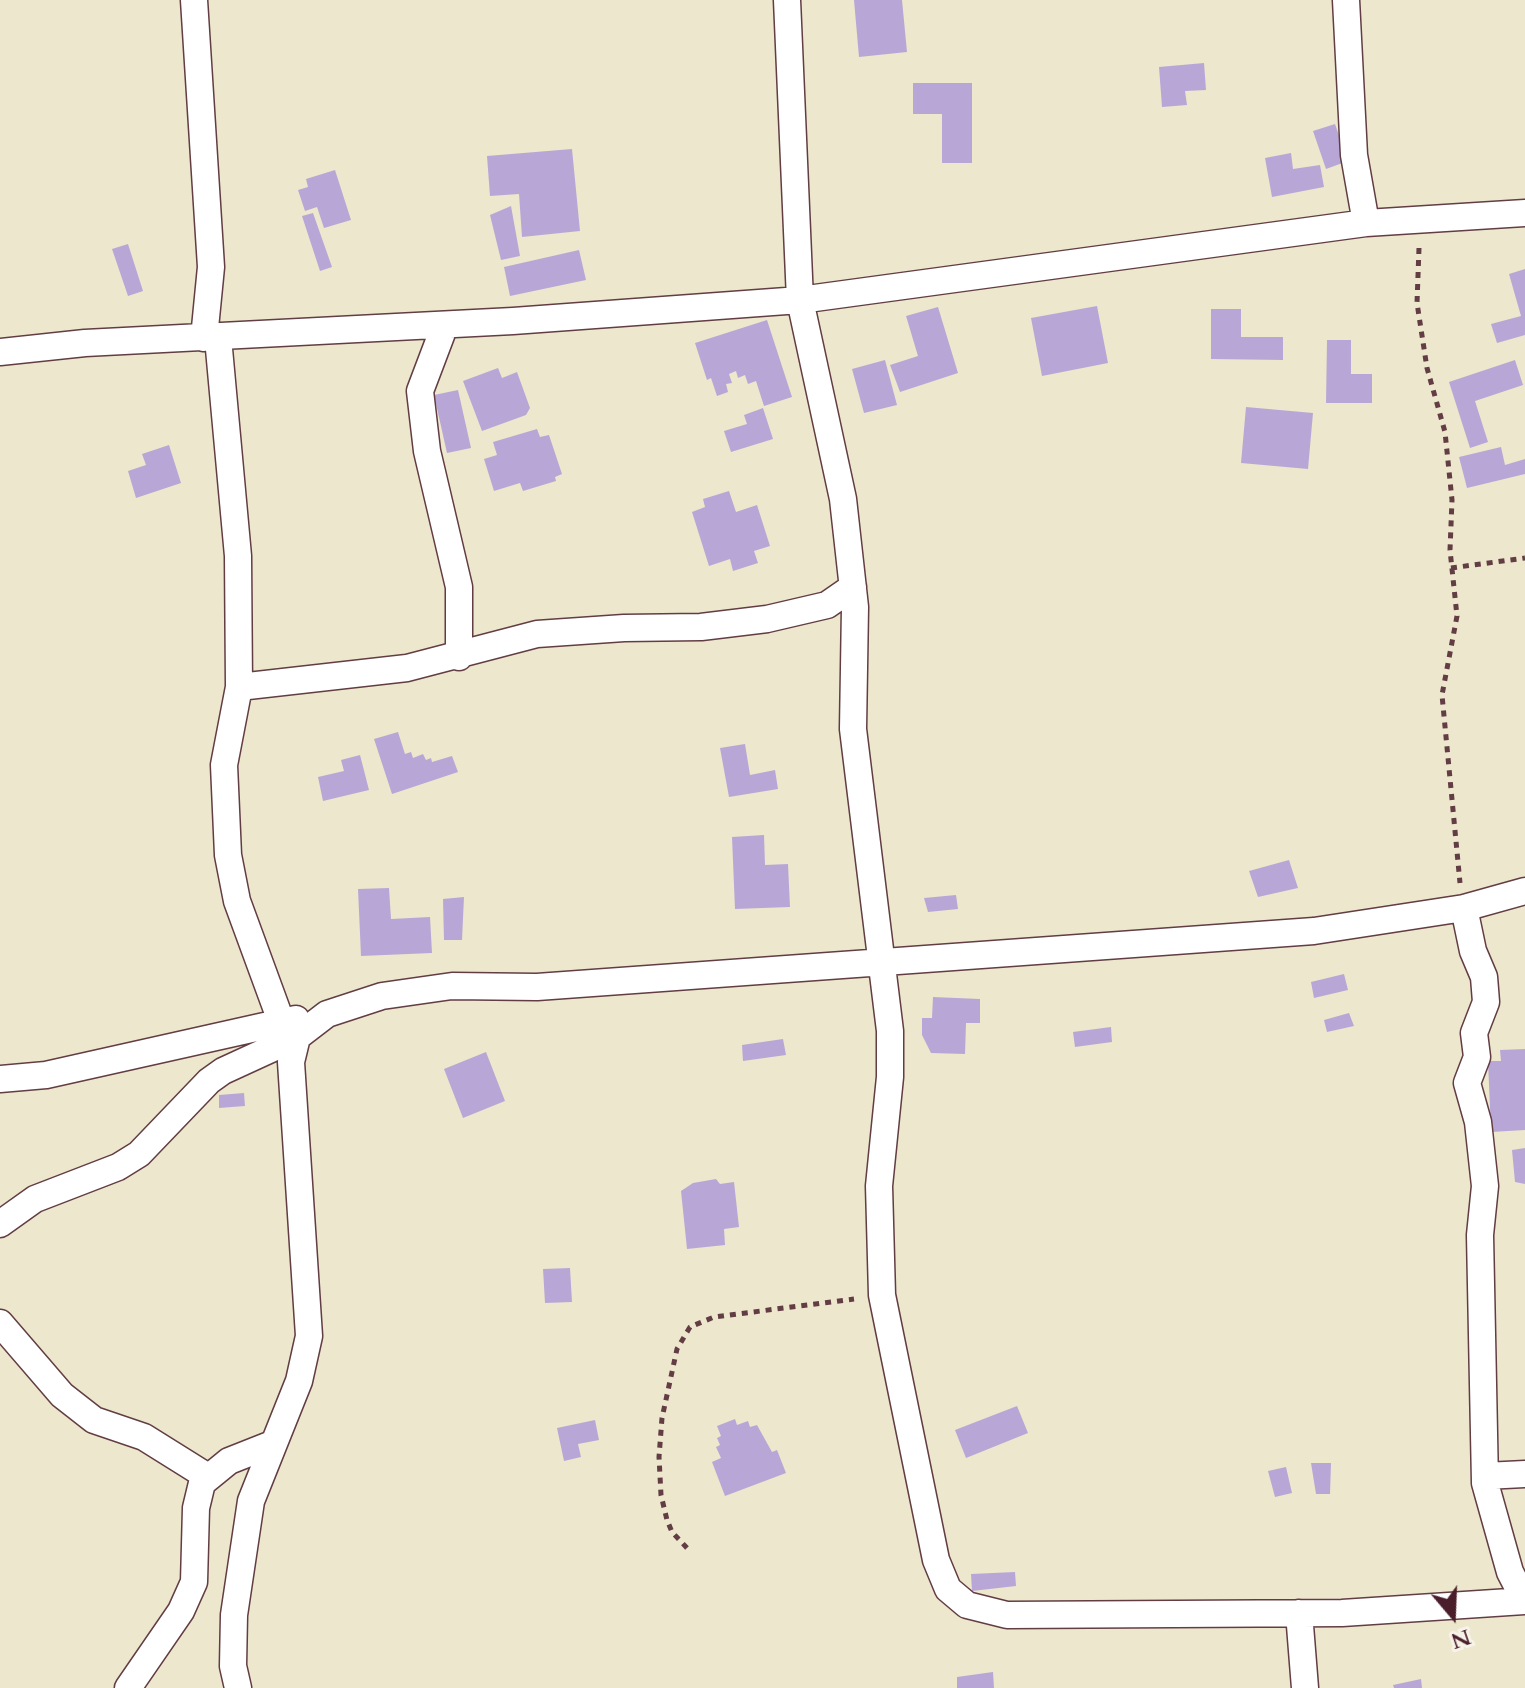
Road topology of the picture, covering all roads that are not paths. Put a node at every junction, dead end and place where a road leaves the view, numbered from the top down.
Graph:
1 (194, 0) edge
2 (787, 0) edge
3 (1346, 0) edge
4 (1525, 213) edge
5 (1366, 223) junction
6 (800, 300) junction
7 (445, 325) junction
8 (211, 338) junction
9 (0, 352) edge
10 (853, 587) junction
11 (459, 657) junction
12 (239, 687) junction
13 (1525, 891) edge
14 (1464, 908) junction
15 (881, 960) junction
16 (289, 1029) junction
17 (0, 1079) edge
18 (0, 1224) edge
19 (0, 1323) edge
20 (272, 1444) junction
21 (1525, 1474) edge
22 (1485, 1476) junction
23 (208, 1477) junction
24 (1525, 1601) edge
25 (1299, 1613) junction
26 (128, 1688) edge
27 (238, 1688) edge
28 (1305, 1688) edge

1 - 8 street
2 - 6 street
3 - 5 street
4 - 5 street
5 - 6 street
6 - 7 street
6 - 10 street
7 - 8 street
7 - 11 street
8 - 9 street
8 - 12 street
10 - 11 street
10 - 15 street
11 - 12 street
12 - 16 street
13 - 14 street
14 - 15 street
14 - 22 street
15 - 16 street
15 - 25 street
16 - 17 street
16 - 18 street
16 - 20 street
19 - 23 street
20 - 23 street
20 - 27 street
21 - 22 street
22 - 24 street
23 - 26 street
24 - 25 street
25 - 28 street

